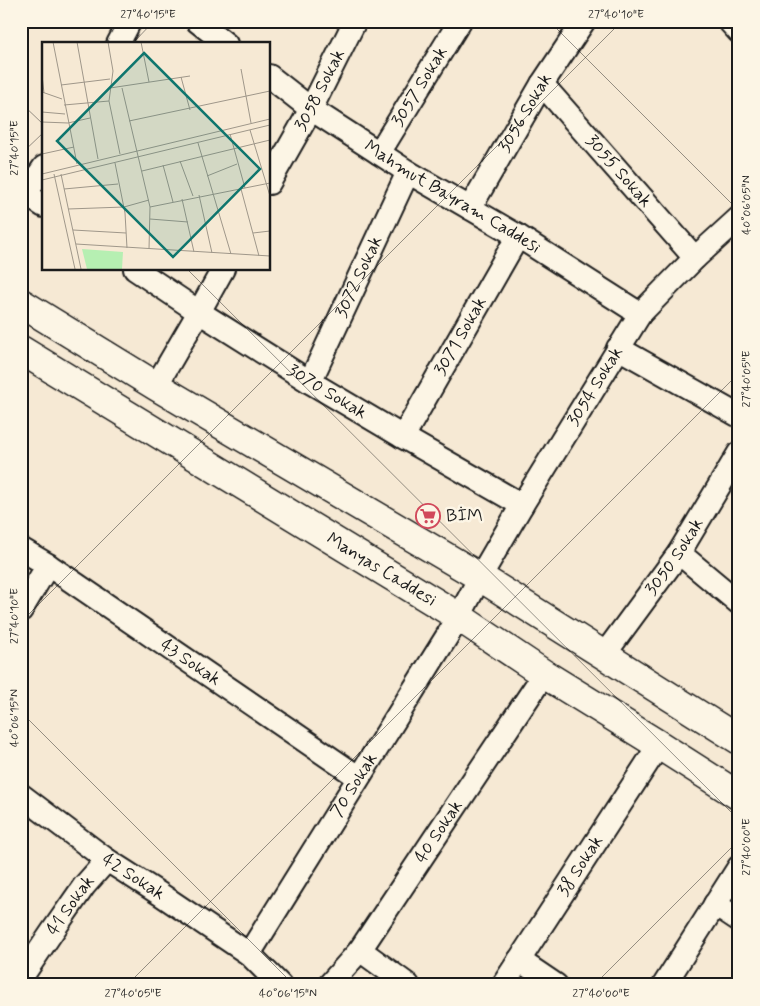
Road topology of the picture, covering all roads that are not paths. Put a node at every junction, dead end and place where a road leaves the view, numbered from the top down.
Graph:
1 (130, 21) edge
2 (197, 21) edge
3 (355, 21) edge
4 (460, 21) edge
5 (584, 21) edge
6 (729, 21) edge
7 (739, 32) edge
8 (119, 42) edge
9 (223, 42) edge
10 (270, 77) edge
11 (542, 84) junction
12 (311, 109) junction
13 (379, 153) junction
14 (42, 170) edge
15 (408, 172) junction
16 (270, 181) edge
17 (23, 195) edge
18 (42, 205) edge
19 (470, 208) junction
20 (739, 218) edge
21 (518, 236) junction
22 (695, 258) junction
23 (136, 270) edge
24 (221, 270) edge
25 (21, 303) edge
26 (199, 312) junction
27 (640, 314) junction
28 (618, 348) junction
29 (21, 350) edge
30 (310, 382) junction
31 (156, 386) junction
32 (739, 416) edge
33 (403, 437) junction
34 (739, 453) edge
35 (522, 505) junction
36 (21, 549) edge
37 (679, 553) junction
38 (48, 565) junction
39 (480, 577) junction
40 (739, 603) edge
41 (21, 610) edge
42 (459, 617) junction
43 (604, 655) junction
44 (544, 674) junction
45 (739, 740) edge
46 (659, 745) junction
47 (358, 777) junction
48 (21, 795) edge
49 (739, 796) edge
50 (107, 860) junction
51 (739, 867) edge
52 (715, 904) junction
53 (739, 920) edge
54 (360, 950) junction
55 (248, 954) junction
56 (519, 960) junction
57 (21, 978) edge
58 (280, 985) edge
59 (329, 985) edge
60 (408, 985) edge
61 (503, 985) edge
62 (556, 985) edge
63 (664, 985) edge

1 - 8 street
2 - 9 street
3 - 12 street, 3058 Sokak
4 - 13 street, 3057 Sokak
5 - 11 street, 3056 Sokak
6 - 7 street
10 - 12 street, Mahmut Bayram Caddesi
11 - 19 street, 3056 Sokak
11 - 22 street, 3055 Sokak
12 - 13 street, Mahmut Bayram Caddesi
12 - 16 street, 3058 Sokak
13 - 15 street, Mahmut Bayram Caddesi
14 - 17 street
15 - 19 street, Mahmut Bayram Caddesi
15 - 30 street, 3072 Sokak
17 - 18 street
19 - 21 street, Mahmut Bayram Caddesi
20 - 22 street, 3054 Sokak
21 - 27 street, Mahmut Bayram Caddesi
21 - 33 street, 3071 Sokak
22 - 27 street, 3054 Sokak
23 - 26 street, 3070 Sokak
24 - 26 street
25 - 31 main road
26 - 30 street, 3070 Sokak
26 - 31 street
27 - 28 street, 3054 Sokak
28 - 32 street
28 - 35 street, 3054 Sokak
29 - 42 main road, Manyas Caddesi
30 - 33 street, 3070 Sokak
31 - 39 main road
33 - 35 street, 3070 Sokak
34 - 37 street, 3050 Sokak
35 - 39 street, 3054 Sokak
36 - 38 street, 43 Sokak
37 - 40 street
37 - 43 street, 3050 Sokak
38 - 41 street
38 - 47 street, 43 Sokak
39 - 42 street, 70 Sokak
39 - 43 main road
42 - 44 main road, Manyas Caddesi
42 - 47 street, 70 Sokak
43 - 45 main road
44 - 46 main road, Manyas Caddesi
44 - 54 street, 40 Sokak
46 - 49 main road, Manyas Caddesi
46 - 56 street, 38 Sokak
47 - 55 street, 70 Sokak
48 - 50 street, 42 Sokak
50 - 55 street, 42 Sokak
50 - 57 street, 41 Sokak
51 - 52 street
52 - 53 street
52 - 63 street
54 - 59 street, 40 Sokak
54 - 60 street
55 - 58 street, 42 Sokak
56 - 61 street, 38 Sokak
56 - 62 street

